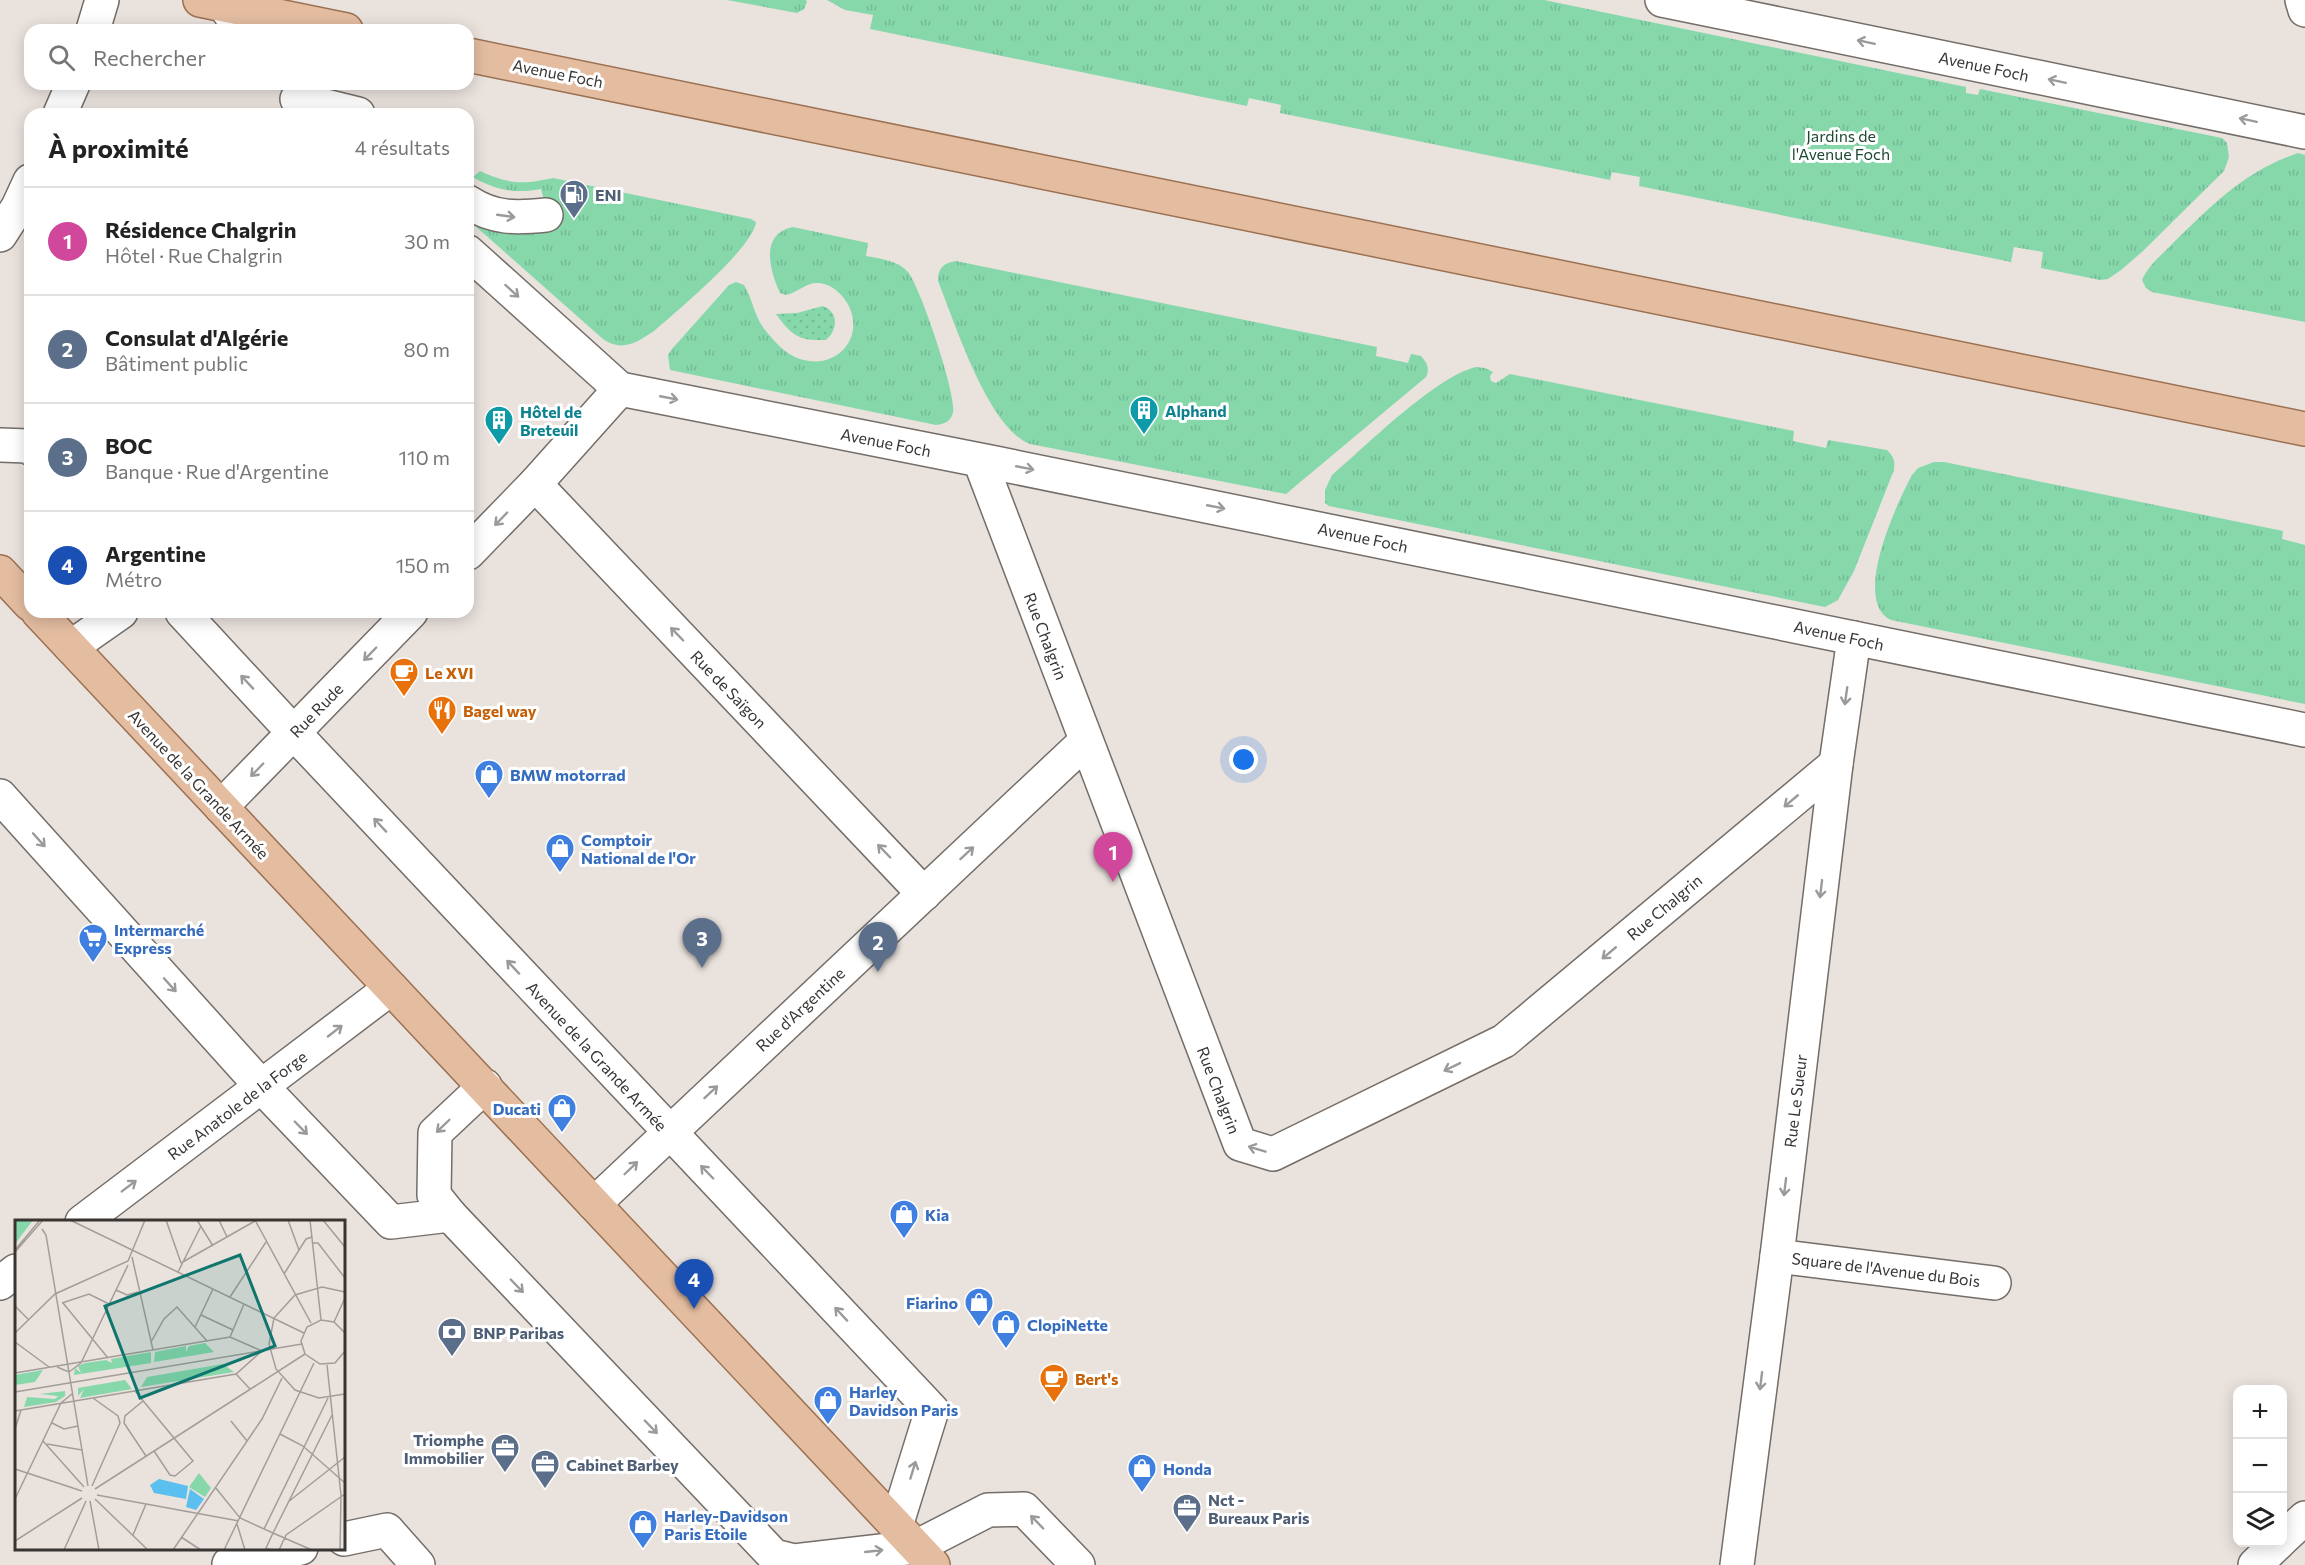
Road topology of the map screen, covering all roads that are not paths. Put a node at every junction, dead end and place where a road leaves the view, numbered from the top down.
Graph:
1 (102, 0) edge
2 (1662, 0) edge
3 (2302, 0) edge
4 (225, 9) edge
5 (2305, 10) edge
6 (95, 24) edge
7 (311, 24) edge
8 (474, 56) edge
9 (70, 90) edge
10 (298, 99) edge
11 (63, 108) edge
12 (334, 108) edge
13 (2305, 132) edge
14 (24, 194) edge
15 (474, 205) edge
16 (546, 215) dead end
17 (0, 235) edge
18 (474, 257) edge
19 (620, 388) junction
20 (2305, 429) edge
21 (0, 444) edge
22 (24, 446) edge
23 (980, 460) junction
24 (535, 484) junction
25 (474, 547) edge
26 (0, 572) edge
27 (24, 598) edge
28 (44, 618) edge
29 (112, 618) edge
30 (188, 618) edge
31 (405, 618) edge
32 (1854, 638) junction
33 (71, 647) junction
34 (2305, 730) edge
35 (294, 733) junction
36 (1086, 741) junction
37 (1836, 764) junction
38 (0, 796) edge
39 (221, 807) junction
40 (924, 894) junction
41 (391, 988) junction
42 (485, 1086) junction
43 (262, 1087) junction
44 (669, 1132) junction
45 (594, 1204) junction
46 (450, 1215) junction
47 (83, 1220) edge
48 (1777, 1256) junction
49 (15, 1272) edge
50 (0, 1283) edge
51 (1994, 1283) dead end
52 (2305, 1518) edge
53 (2287, 1535) edge
54 (345, 1539) edge
55 (915, 1546) edge
56 (2274, 1547) edge
57 (292, 1550) edge
58 (228, 1564) edge
59 (418, 1565) edge
60 (1077, 1565) edge
61 (1737, 1565) edge
62 (2255, 1565) edge

1 - 6 street
13 -> 2 street, Avenue Foch
3 - 5 street
4 - 7 main road
8 - 20 main road, Avenue Foch
9 - 11 street
10 - 12 street
14 - 17 street
15 -> 16 street
18 -> 19 street
19 -> 23 street, Avenue Foch
19 - 24 street
21 - 22 street
23 -> 32 street, Avenue Foch
23 - 36 street, Rue Chalgrin
24 -> 25 street
40 -> 24 street, Rue de Saïgon
26 - 27 main road
28 - 33 main road, Avenue de la Grande Armée
29 - 33 street
35 -> 30 street, Avenue de la Grande Armée
31 -> 35 street, Rue Rude
32 - 34 street, Avenue Foch
32 -> 37 street, Rue Le Sueur
33 - 39 main road, Avenue de la Grande Armée
35 -> 39 street, Rue Rude
44 -> 35 street, Avenue de la Grande Armée
37 -> 36 street, Rue Chalgrin
40 -> 36 street, Rue d'Argentine
37 -> 48 street, Rue Le Sueur
38 -> 43 street
39 - 41 main road, Avenue de la Grande Armée
44 -> 40 street, Rue d'Argentine
41 - 42 main road, Avenue de la Grande Armée
43 -> 41 street, Rue Anatole de la Forge
42 - 45 main road, Avenue de la Grande Armée
42 -> 46 street
43 -> 46 street
47 -> 43 street, Rue Anatole de la Forge
45 -> 44 street, Rue d'Argentine
55 -> 44 street, Avenue de la Grande Armée
45 - 55 main road, Avenue de la Grande Armée
46 -> 55 street
48 - 51 street, Square de l'Avenue du Bois
48 -> 61 street, Rue Le Sueur
49 - 50 street
52 - 53 street
54 - 59 street
60 -> 55 street
56 - 62 street
57 - 58 street

